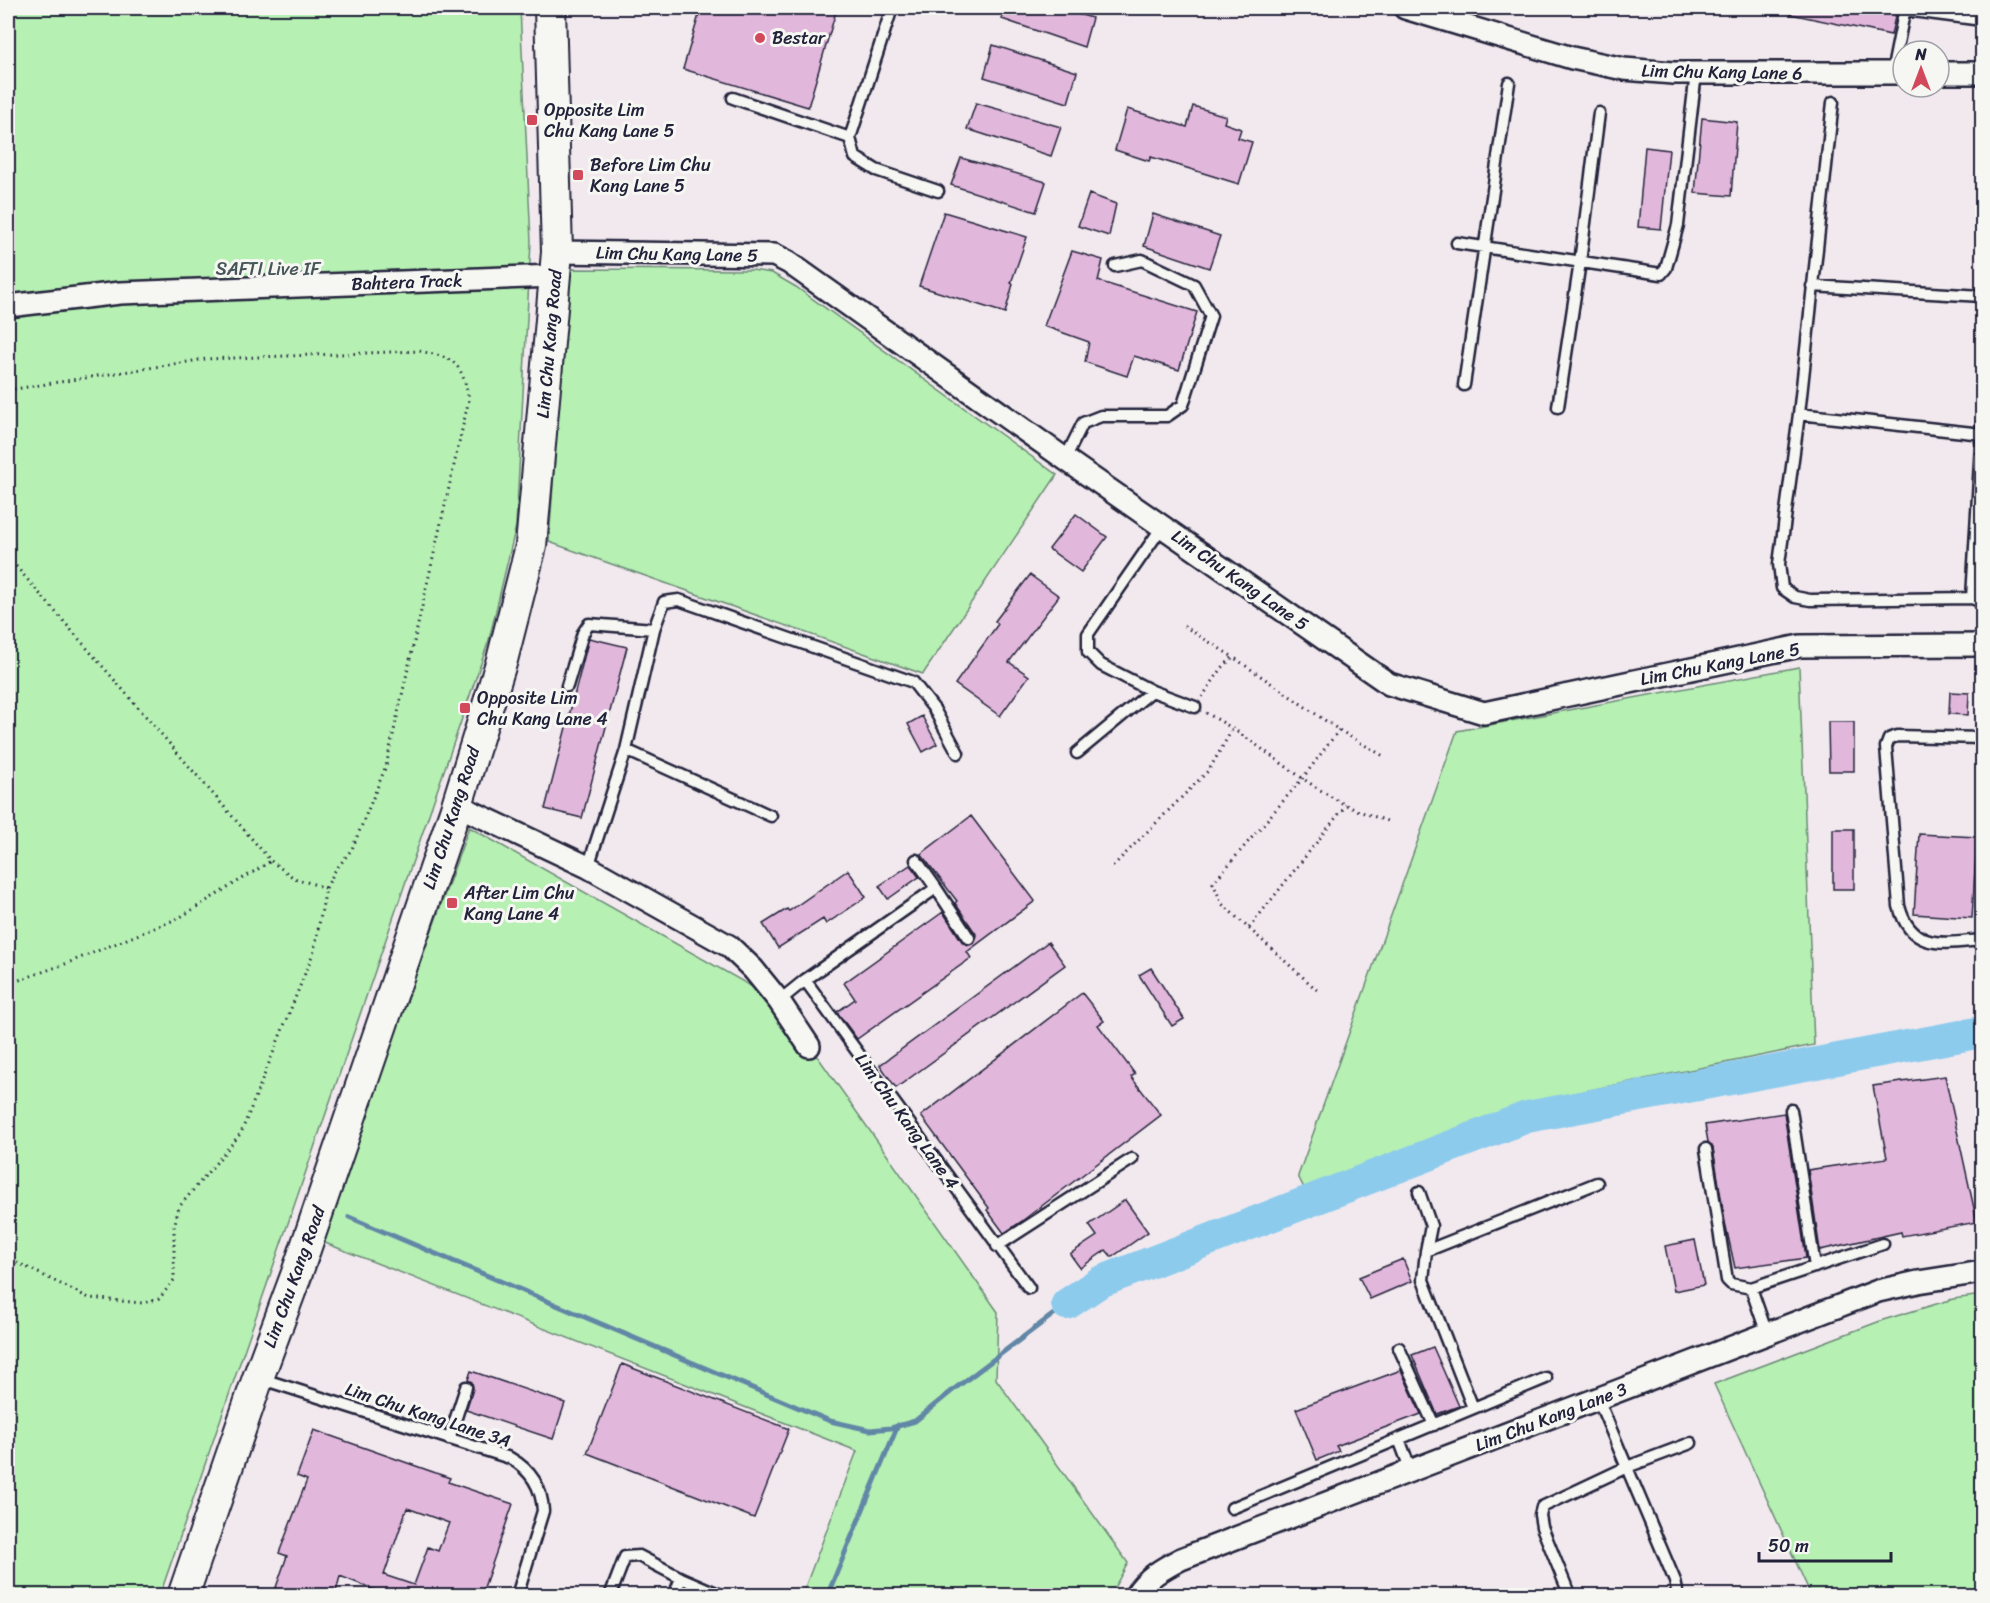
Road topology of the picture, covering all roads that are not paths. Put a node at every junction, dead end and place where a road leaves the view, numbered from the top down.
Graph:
1 (550, 8) edge
2 (892, 8) edge
3 (1406, 8) edge
4 (1905, 9) edge
5 (1983, 20) edge
6 (1902, 39) edge
7 (1696, 73) junction
8 (1891, 73) edge
9 (1951, 73) edge
10 (1983, 73) edge
11 (1509, 83) dead end
12 (734, 98) dead end
13 (1833, 102) dead end
14 (1599, 113) dead end
15 (850, 138) junction
16 (938, 191) dead end
17 (1457, 243) dead end
18 (1485, 248) junction
19 (1580, 262) junction
20 (556, 264) junction
21 (1115, 266) dead end
22 (1812, 286) junction
23 (1983, 296) edge
24 (8, 306) edge
25 (1464, 385) dead end
26 (1558, 407) dead end
27 (1799, 414) junction
28 (1983, 427) edge
29 (1982, 434) edge
30 (1065, 459) junction
31 (1162, 527) junction
32 (1977, 600) edge
33 (654, 629) junction
34 (1983, 645) edge
35 (567, 686) dead end
36 (1152, 691) junction
37 (1195, 707) road end
38 (1983, 738) edge
39 (626, 750) junction
40 (958, 753) dead end
41 (1077, 753) dead end
42 (457, 805) junction
43 (771, 816) dead end
44 (916, 860) dead end
45 (588, 867) junction
46 (936, 888) junction
47 (969, 938) dead end
48 (1983, 940) edge
49 (805, 980) junction
50 (779, 1001) junction
51 (809, 1046) dead end
52 (1791, 1110) dead end
53 (1706, 1149) dead end
54 (1132, 1159) dead end
55 (1597, 1184) dead end
56 (1419, 1192) dead end
57 (1883, 1244) dead end
58 (997, 1246) junction
59 (1426, 1251) junction
60 (1815, 1267) junction
61 (1983, 1272) edge
62 (1029, 1288) dead end
63 (1751, 1288) junction
64 (1767, 1334) junction
65 (1399, 1348) dead end
66 (258, 1378) junction
67 (1546, 1378) dead end
68 (466, 1387) dead end
69 (1598, 1399) junction
70 (1473, 1408) junction
71 (1434, 1425) junction
72 (448, 1439) junction
73 (1399, 1439) junction
74 (1691, 1443) dead end
75 (1627, 1467) junction
76 (1411, 1471) junction
77 (1232, 1508) dead end
78 (681, 1578) junction
79 (521, 1594) edge
80 (183, 1596) edge
81 (610, 1596) edge
82 (674, 1596) edge
83 (723, 1596) edge
84 (1135, 1596) edge
85 (1569, 1596) edge
86 (1678, 1596) edge

1 - 20 main road, Lim Chu Kang Road
2 - 15 lane
3 - 7 street, Lim Chu Kang Lane 6
4 - 5 lane
4 - 6 lane
7 - 8 street, Lim Chu Kang Lane 6
7 - 19 lane
9 - 10 street
11 - 18 lane
12 - 15 lane
13 - 22 lane
14 - 19 lane
15 - 16 lane
17 - 18 lane
18 - 19 lane
18 - 25 lane
19 - 26 lane
20 - 24 street, Bahtera Track
20 - 30 street, Lim Chu Kang Lane 5
20 - 42 main road, Lim Chu Kang Road
21 - 30 lane
22 - 23 lane
22 - 27 lane
27 - 29 lane
27 - 32 lane
28 - 29 lane
29 - 32 lane
30 - 31 street, Lim Chu Kang Lane 5
31 - 34 street, Lim Chu Kang Lane 5
31 - 36 lane
33 - 35 lane
33 - 39 lane
33 - 40 lane
36 - 37 lane
36 - 41 lane
38 - 48 lane
39 - 43 lane
39 - 45 lane
42 - 45 street
42 - 66 main road, Lim Chu Kang Road
44 - 46 lane
45 - 50 street
46 - 47 lane
46 - 49 lane
49 - 50 lane
49 - 58 lane, Lim Chu Kang Lane 4
50 - 51 street
52 - 60 lane
53 - 63 lane
54 - 58 lane
55 - 59 lane
56 - 59 lane
57 - 60 lane
58 - 62 lane, Lim Chu Kang Lane 4
59 - 70 lane
60 - 63 lane
61 - 64 street, Lim Chu Kang Lane 3
63 - 64 lane
64 - 69 street, Lim Chu Kang Lane 3
65 - 71 lane
66 - 72 lane, Lim Chu Kang Lane 3A
66 - 80 main road, Lim Chu Kang Road
67 - 70 lane
68 - 72 lane
69 - 75 lane
69 - 76 street, Lim Chu Kang Lane 3
70 - 71 lane
71 - 73 lane
72 - 79 lane, Lim Chu Kang Lane 3A
73 - 76 lane
73 - 77 lane
74 - 75 lane
75 - 85 lane
75 - 86 lane
76 - 84 street, Lim Chu Kang Lane 3
78 - 81 lane
78 - 82 lane
78 - 83 lane

